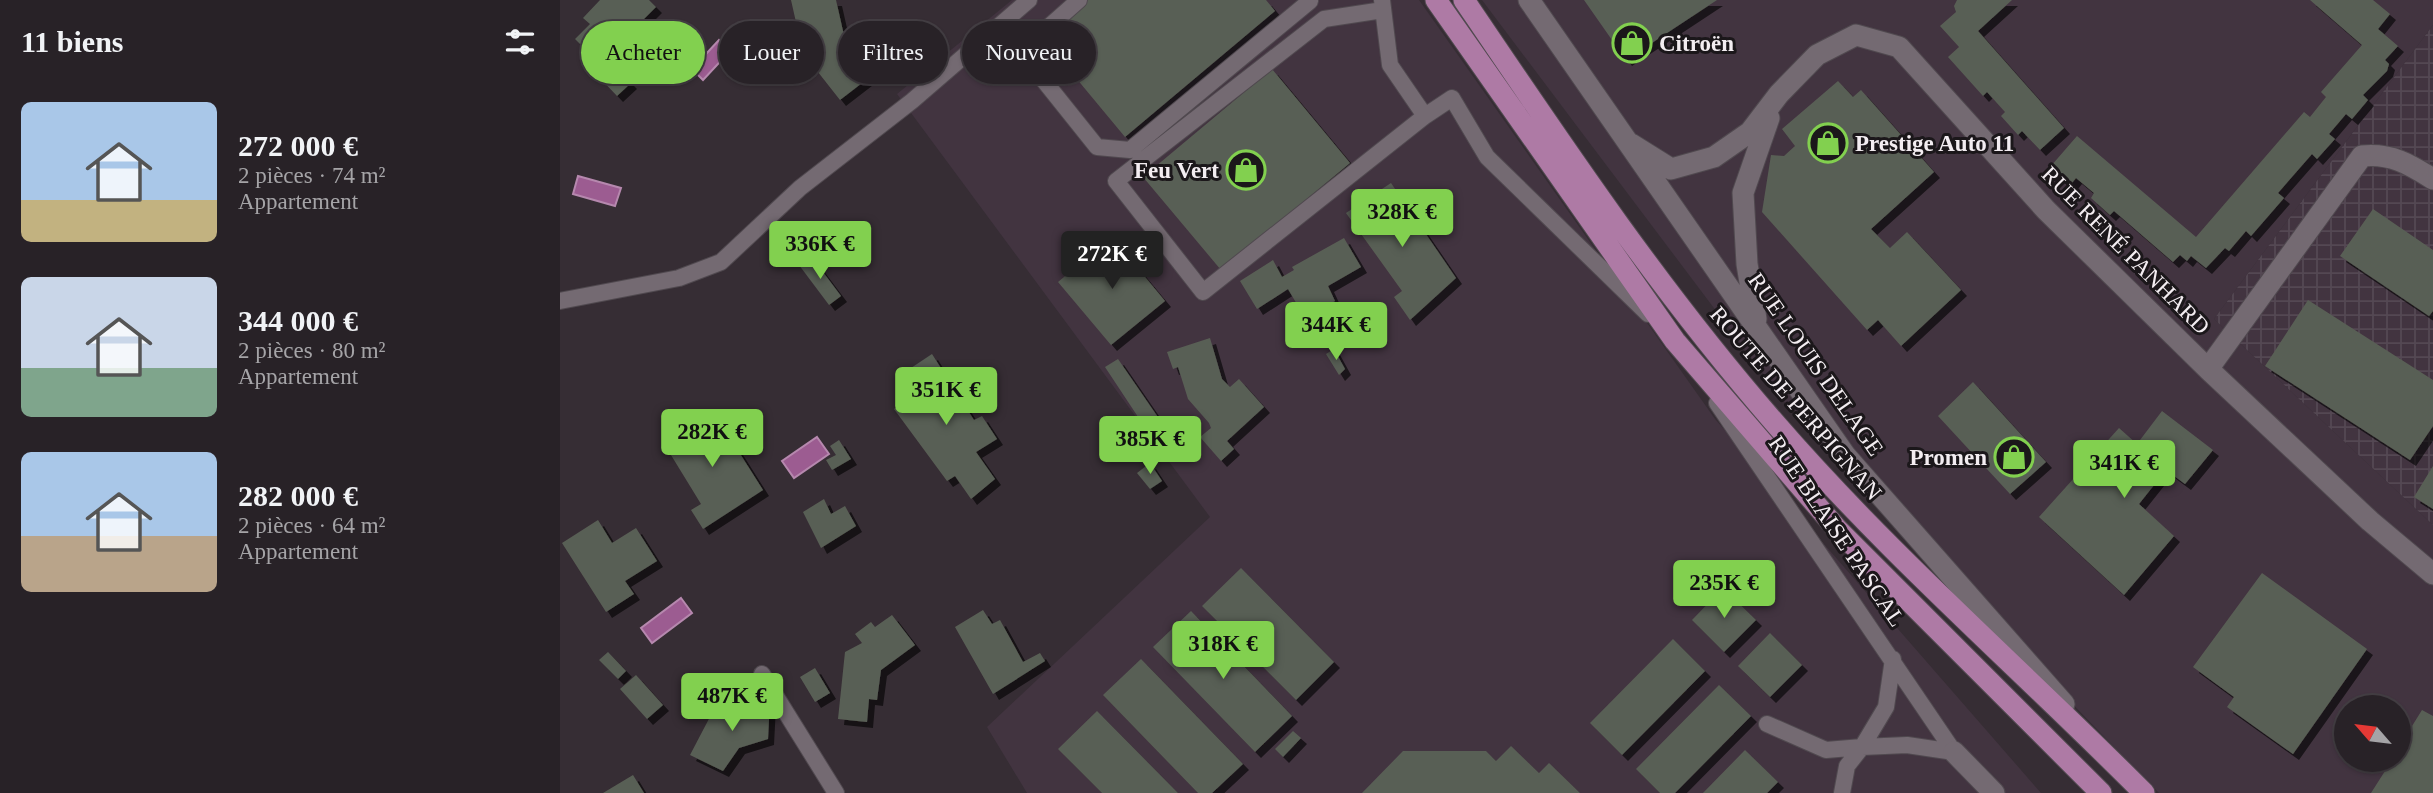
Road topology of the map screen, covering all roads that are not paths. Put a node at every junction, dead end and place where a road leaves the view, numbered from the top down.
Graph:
1 (1029, 0) edge
2 (1079, 0) edge
3 (1436, 0) edge
4 (1464, 0) edge
5 (1529, 0) edge
6 (1310, 1) edge
7 (1382, 5) edge
8 (1324, 19) junction
9 (1779, 94) junction
10 (1425, 116) junction
11 (1631, 144) junction
12 (2433, 179) edge
13 (560, 301) edge
14 (1757, 326) junction
15 (1675, 341) junction
16 (2208, 369) junction
17 (2433, 574) edge
18 (1893, 659) junction
19 (762, 674) dead end
20 (1767, 724) dead end
21 (1862, 747) junction
22 (1954, 752) junction
23 (2118, 766) junction
24 (836, 793) edge
25 (1842, 793) edge
26 (1994, 793) edge
27 (2101, 793) edge
28 (2144, 793) edge

1 - 13 lane
2 - 6 lane
3 - 15 main road
4 - 23 main road, ROUTE DE PERPIGNAN
5 - 11 street, RUE LOUIS DELAGE
6 - 8 lane
7 - 8 lane
7 - 10 lane
8 - 10 lane
9 - 11 street, RUE RENÉ PANHARD
9 - 14 street, RUE RENÉ PANHARD
9 - 16 street, RUE RENÉ PANHARD
10 - 15 lane, RUE BLAISE PASCAL
11 - 14 street, RUE LOUIS DELAGE
12 - 16 street
14 - 23 street, RUE LOUIS DELAGE
15 - 18 lane, RUE BLAISE PASCAL
15 - 27 main road
16 - 17 street, RUE RENÉ PANHARD
18 - 21 lane
18 - 22 lane, RUE BLAISE PASCAL
19 - 24 lane
20 - 21 lane
21 - 22 lane
21 - 25 lane
22 - 26 street, RUE BLAISE PASCAL
23 - 28 main road, ROUTE DE PERPIGNAN

